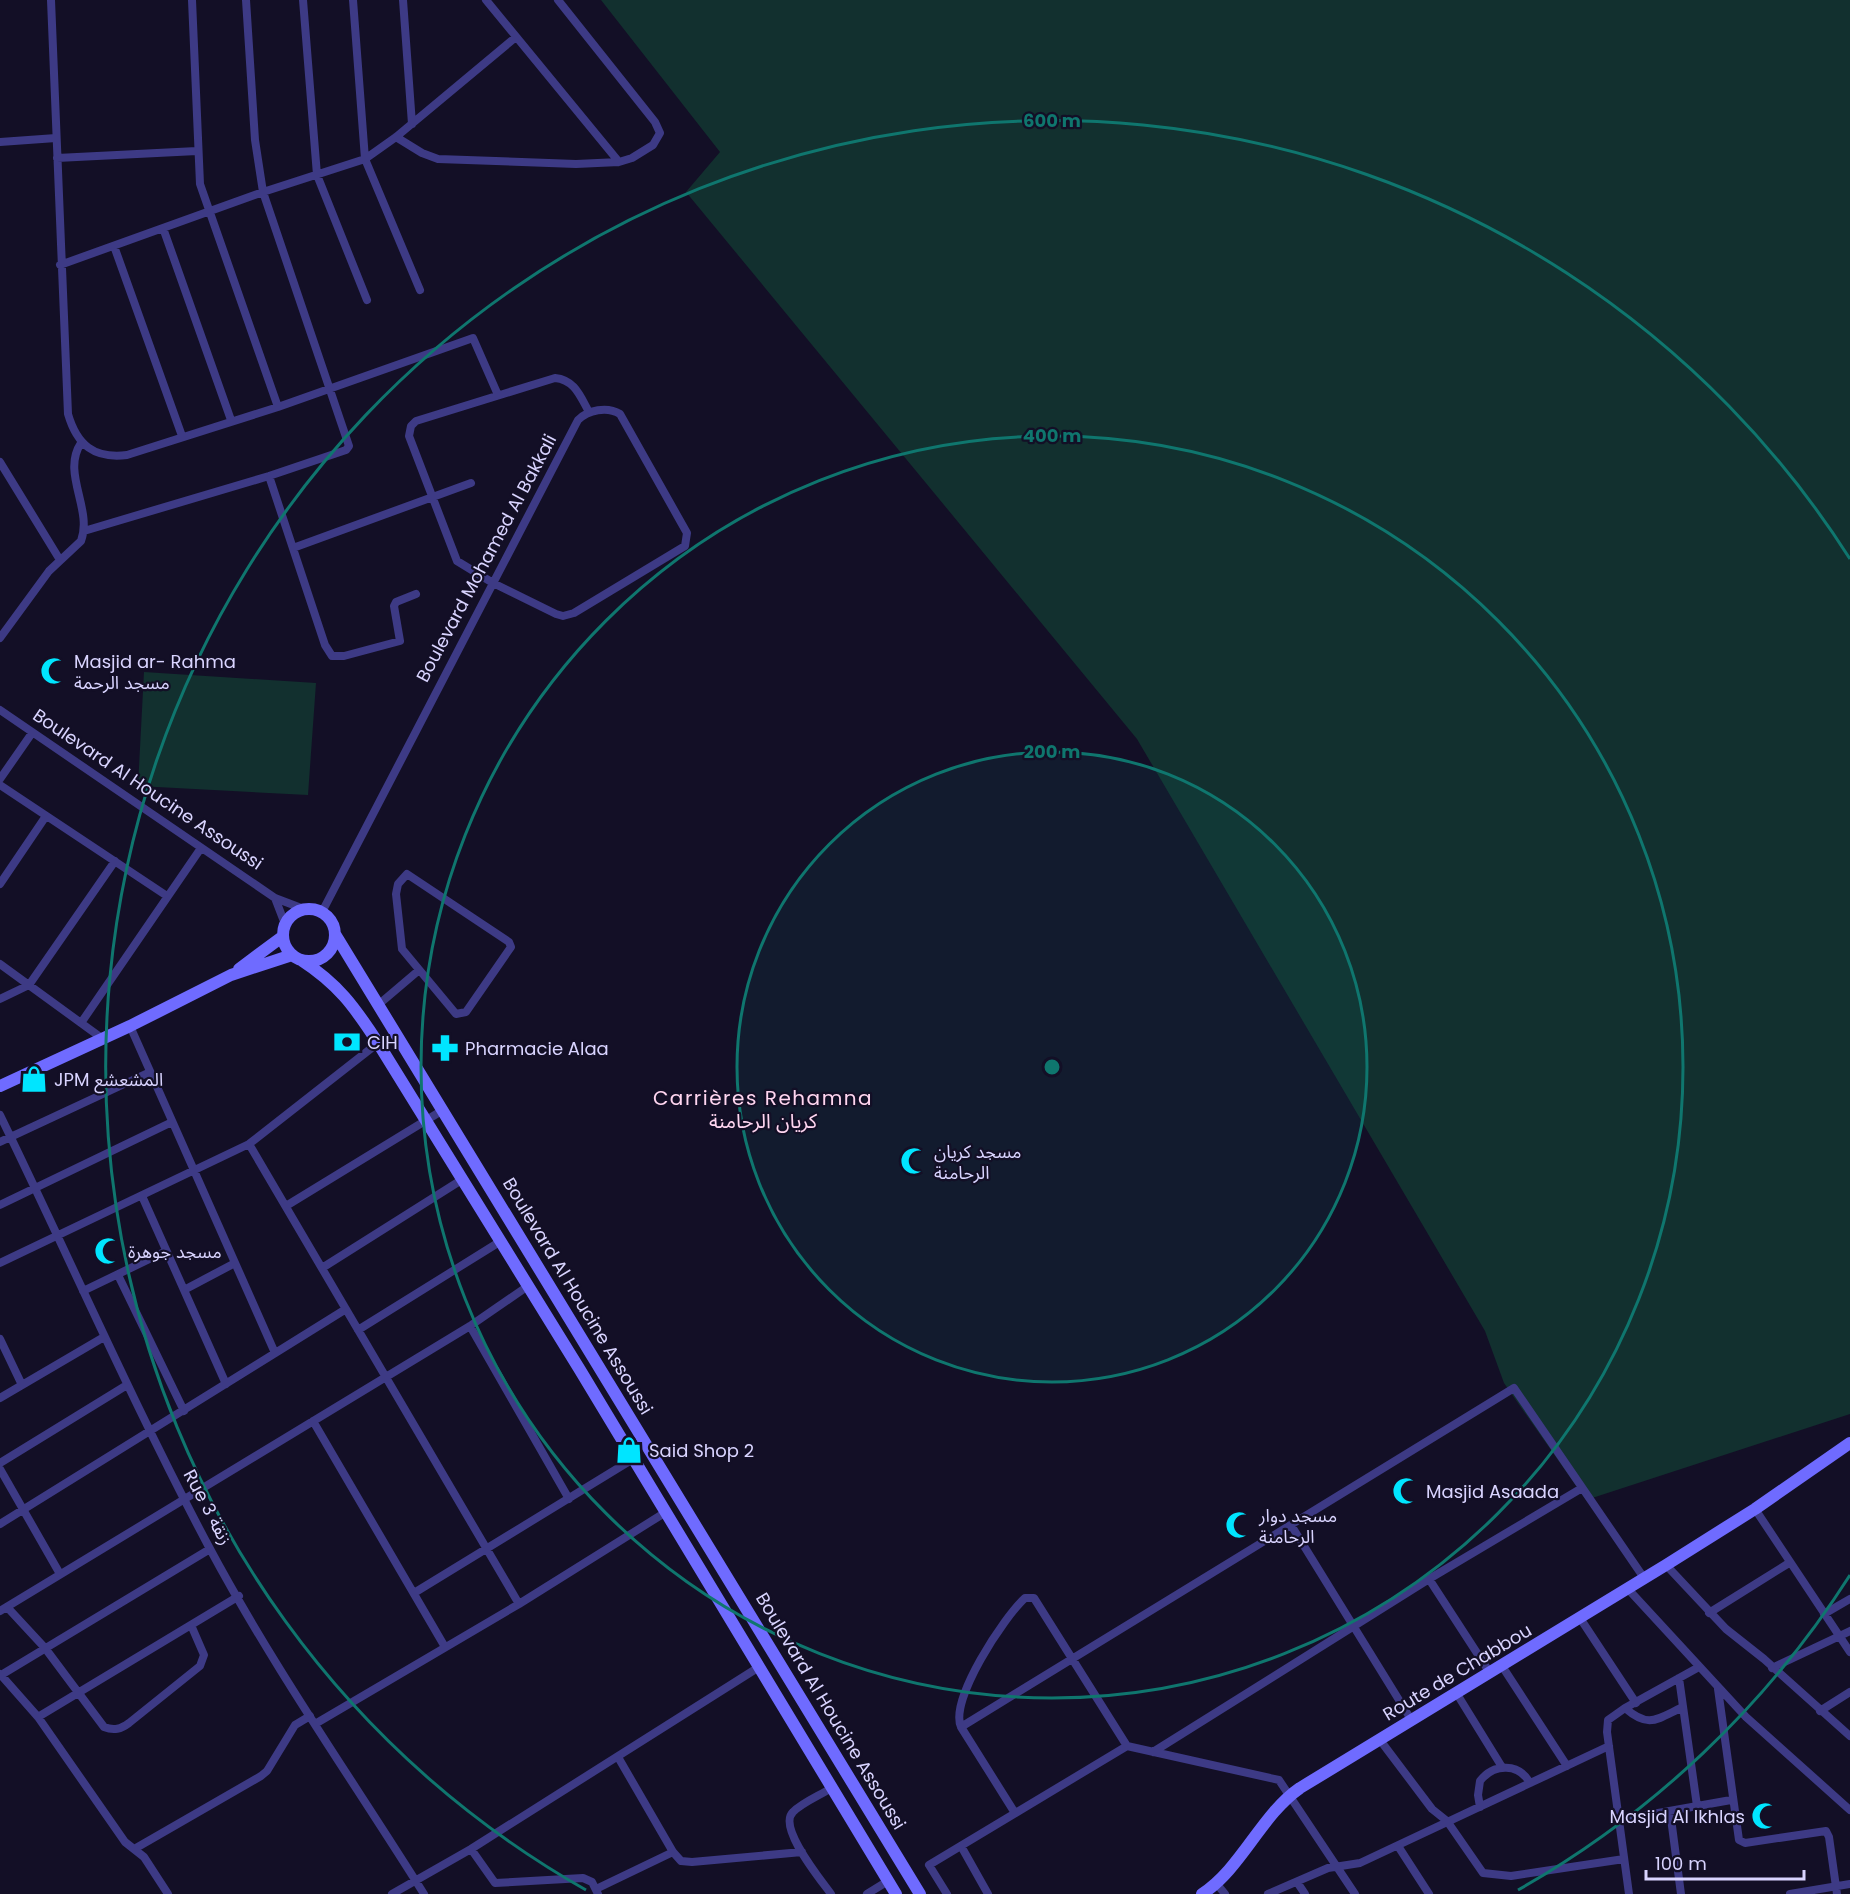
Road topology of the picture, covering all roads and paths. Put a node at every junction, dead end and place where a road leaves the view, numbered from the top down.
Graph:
1 (51, 0) edge
2 (192, 0) edge
3 (246, 0) edge
4 (303, 0) edge
5 (352, 0) edge
6 (404, 0) edge
7 (486, 0) edge
8 (558, 0) edge
9 (516, 37) junction
10 (412, 124) junction
11 (396, 137) junction
12 (57, 138) junction
13 (0, 142) edge
14 (197, 151) junction
15 (57, 158) junction
16 (364, 159) junction
17 (619, 162) junction
18 (317, 175) junction
19 (263, 192) junction
20 (208, 212) junction
21 (163, 228) junction
22 (114, 246) junction
23 (60, 265) junction
24 (420, 290) dead end
25 (367, 300) dead end
26 (330, 387) junction
27 (498, 395) junction
28 (278, 406) junction
29 (589, 412) junction
30 (231, 420) junction
31 (182, 436) junction
32 (81, 443) junction
33 (0, 462) edge
34 (269, 476) junction
35 (471, 483) dead end
36 (432, 496) junction
37 (84, 531) junction
38 (293, 548) junction
39 (60, 560) junction
40 (493, 583) junction
41 (416, 594) dead end
42 (0, 638) edge
43 (0, 710) edge
44 (32, 732) junction
45 (0, 779) edge
46 (0, 785) edge
47 (46, 816) junction
48 (201, 848) junction
49 (115, 861) junction
50 (0, 884) edge
51 (167, 896) junction
52 (275, 898) junction
53 (304, 909) junction
54 (322, 912) junction
55 (285, 924) junction
56 (335, 934) junction
57 (282, 937) junction
58 (296, 957) junction
59 (0, 964) edge
60 (418, 971) junction
61 (231, 975) junction
62 (29, 985) junction
63 (0, 999) edge
64 (378, 1005) junction
65 (81, 1023) junction
66 (130, 1026) junction
67 (103, 1039) junction
68 (378, 1043) junction
69 (150, 1072) junction
70 (0, 1086) edge
71 (443, 1110) junction
72 (0, 1115) edge
73 (426, 1120) junction
74 (172, 1122) junction
75 (11, 1137) junction
76 (0, 1142) edge
77 (249, 1144) junction
78 (195, 1172) junction
79 (463, 1179) junction
80 (35, 1188) junction
81 (142, 1196) junction
82 (0, 1204) edge
83 (286, 1206) junction
84 (57, 1236) junction
85 (501, 1240) junction
86 (166, 1251) junction
87 (0, 1263) edge
88 (235, 1263) junction
89 (322, 1268) junction
90 (118, 1275) junction
91 (528, 1286) junction
92 (184, 1290) junction
93 (82, 1291) junction
94 (346, 1309) junction
95 (470, 1326) junction
96 (358, 1330) junction
97 (104, 1337) junction
98 (0, 1339) edge
99 (275, 1353) junction
100 (386, 1377) junction
101 (226, 1384) junction
102 (22, 1385) junction
103 (127, 1385) junction
104 (0, 1398) edge
105 (184, 1411) junction
106 (313, 1421) junction
107 (150, 1433) junction
108 (1850, 1443) edge
109 (633, 1459) junction
110 (0, 1463) edge
111 (0, 1469) edge
112 (1582, 1488) junction
113 (184, 1498) junction
114 (569, 1499) junction
115 (1755, 1509) junction
116 (23, 1511) junction
117 (666, 1512) junction
118 (0, 1524) edge
119 (1291, 1525) junction
120 (210, 1549) junction
121 (486, 1549) junction
122 (1789, 1563) junction
123 (1666, 1565) junction
124 (60, 1574) junction
125 (1644, 1578) junction
126 (1430, 1579) junction
127 (1628, 1589) junction
128 (414, 1593) junction
129 (239, 1596) junction
130 (1850, 1599) edge
131 (519, 1604) junction
132 (3, 1609) edge
133 (1709, 1613) junction
134 (1824, 1614) junction
135 (1580, 1618) junction
136 (191, 1625) junction
137 (1353, 1626) junction
138 (1850, 1631) edge
139 (1840, 1637) junction
140 (446, 1647) junction
141 (45, 1648) junction
142 (1850, 1652) edge
143 (1072, 1658) junction
144 (1502, 1666) junction
145 (759, 1667) junction
146 (1699, 1667) junction
147 (1772, 1668) junction
148 (1490, 1674) junction
149 (0, 1675) edge
150 (1679, 1678) junction
151 (1718, 1689) junction
152 (1850, 1692) edge
153 (1457, 1694) junction
154 (78, 1695) junction
155 (1636, 1702) junction
156 (1683, 1707) junction
157 (1625, 1708) junction
158 (1820, 1711) junction
159 (38, 1717) junction
160 (313, 1720) junction
161 (1412, 1720) junction
162 (961, 1727) junction
163 (1850, 1736) edge
164 (1380, 1740) junction
165 (1127, 1746) junction
166 (1609, 1746) junction
167 (1153, 1752) junction
168 (618, 1757) junction
169 (1567, 1766) junction
170 (1502, 1767) junction
171 (1530, 1783) junction
172 (833, 1787) junction
173 (1290, 1795) junction
174 (1731, 1800) junction
175 (1696, 1806) junction
176 (1480, 1807) junction
177 (1850, 1810) edge
178 (1670, 1811) junction
179 (1015, 1813) junction
180 (1619, 1820) junction
181 (1447, 1821) junction
182 (961, 1846) junction
183 (1398, 1846) junction
184 (136, 1848) junction
185 (471, 1849) junction
186 (673, 1852) junction
187 (802, 1852) junction
188 (1624, 1859) junction
189 (1337, 1866) junction
190 (416, 1880) junction
191 (888, 1881) junction
192 (1297, 1882) junction
193 (1216, 1883) junction
194 (1850, 1884) edge
195 (1837, 1890) edge
196 (597, 1892) edge
197 (168, 1894) edge
198 (392, 1894) edge
199 (424, 1894) edge
200 (831, 1894) edge
201 (867, 1894) edge
202 (896, 1894) edge
203 (920, 1894) edge
204 (947, 1894) edge
205 (988, 1894) edge
206 (1202, 1894) edge
207 (1225, 1894) edge
208 (1268, 1894) edge
209 (1305, 1894) edge
210 (1355, 1894) edge
211 (1429, 1894) edge
212 (1629, 1894) edge
213 (1681, 1894) edge
214 (1790, 1894) edge

1 - 12 street
2 - 14 street
3 - 19 street
4 - 18 street
5 - 16 street
6 - 10 street
7 - 9 street
8 - 17 street
9 - 10 street
9 - 17 street
10 - 11 street
11 - 16 street
11 - 17 street
12 - 13 street
12 - 15 street
14 - 15 street
14 - 20 street
15 - 23 street
16 - 18 street
16 - 24 street
18 - 19 street
18 - 25 street
19 - 20 street
19 - 26 street
20 - 21 street
20 - 28 street
21 - 22 street
21 - 30 street
22 - 23 street
22 - 31 street
23 - 32 street
26 - 27 street
26 - 28 street
26 - 34 street
27 - 29 street
27 - 36 street
28 - 30 street
29 - 40 street, Boulevard Mohamed Al Bakkali
29 - 40 street
30 - 31 street
31 - 32 street
32 - 37 street
33 - 39 street
34 - 37 street
34 - 38 street
35 - 36 street
36 - 38 street
36 - 40 street
37 - 39 street
38 - 41 street
39 - 42 street
40 - 54 street, Boulevard Mohamed Al Bakkali
43 - 44 street, Boulevard Al Houcine Assoussi
44 - 45 street
44 - 48 street, Boulevard Al Houcine Assoussi
46 - 47 street
47 - 49 street
47 - 50 street
48 - 51 street
48 - 52 street, Boulevard Al Houcine Assoussi
49 - 51 street
49 - 62 street
51 - 65 street
52 - 53 street, Boulevard Al Houcine Assoussi
52 - 55 street
53 - 54 street
53 - 55 street
54 - 56 street
55 - 57 street
56 - 58 street
56 - 64 street, Boulevard Al Houcine Assoussi
57 - 58 street
57 - 61 street
58 - 61 street
58 - 68 street, Boulevard Al Houcine Assoussi
59 - 62 street
60 - 60 street
60 - 64 street
61 - 66 street
62 - 63 street
62 - 65 street
64 - 71 street, Boulevard Al Houcine Assoussi
65 - 67 street
66 - 67 street
66 - 69 street
67 - 70 street
68 - 73 street, Boulevard Al Houcine Assoussi
68 - 77 street
69 - 74 street
69 - 75 street
71 - 73 street
71 - 203 street, Boulevard Al Houcine Assoussi
72 - 75 street, Rue 3 زنقة
73 - 79 street, Boulevard Al Houcine Assoussi
73 - 83 street
74 - 78 street
74 - 80 street
75 - 76 street
75 - 80 street, Rue 3 زنقة
77 - 78 street
77 - 83 street
78 - 81 street
78 - 88 street
79 - 85 street, Boulevard Al Houcine Assoussi
79 - 89 street
80 - 82 street
80 - 84 street, Rue 3 زنقة
81 - 84 street
81 - 86 street
83 - 89 street
84 - 87 street
84 - 93 street, Rue 3 زنقة
85 - 91 street, Boulevard Al Houcine Assoussi
85 - 96 street
86 - 90 street
86 - 92 street
88 - 92 street
88 - 99 street
89 - 94 street
90 - 93 street
90 - 105 street
91 - 95 street
91 - 109 street, Boulevard Al Houcine Assoussi
92 - 101 street
93 - 97 street, Rue 3 زنقة
94 - 96 street
94 - 99 street
95 - 100 street
95 - 114 street
96 - 100 street
97 - 102 street
97 - 103 street, Rue 3 زنقة
98 - 102 street
99 - 101 street
100 - 106 street
100 - 121 street
101 - 105 street
102 - 104 street
103 - 107 street, Rue 3 زنقة
103 - 110 street
105 - 107 street
106 - 113 street
106 - 128 street
107 - 113 street, Rue 3 زنقة
107 - 116 street
108 - 115 street, Route de Chabbou
109 - 114 street
109 - 117 street, Boulevard Al Houcine Assoussi
111 - 116 street
112 - 119 street
112 - 125 street
112 - 126 street
113 - 120 street, Rue 3 زنقة
113 - 124 street
114 - 121 street
115 - 122 street
115 - 123 street, Route de Chabbou
116 - 118 street
116 - 124 street
117 - 131 street
117 - 145 street, Boulevard Al Houcine Assoussi
119 - 137 street
119 - 143 street
120 - 129 street, Rue 3 زنقة
120 - 141 street
121 - 128 street
121 - 131 street
122 - 133 street
122 - 134 street
123 - 125 street, Route de Chabbou
123 - 133 street
124 - 132 street
125 - 127 street, Route de Chabbou
126 - 137 street
126 - 148 street
127 - 135 street, Route de Chabbou
127 - 146 street
128 - 140 street
129 - 136 street
129 - 160 street, Rue 3 زنقة
130 - 134 street
131 - 140 street
132 - 141 street
133 - 147 street
134 - 139 street
135 - 144 street, Route de Chabbou
135 - 155 street
136 - 154 street
136 - 154 street
137 - 161 street
137 - 167 street
138 - 139 street
139 - 142 street
139 - 147 street
140 - 160 street
141 - 149 street
141 - 154 street
143 - 162 street
143 - 162 street
143 - 165 street
144 - 148 street, Route de Chabbou
144 - 169 street
145 - 168 street
145 - 172 street, Boulevard Al Houcine Assoussi
146 - 150 street
146 - 151 street
147 - 158 street
148 - 153 street, Route de Chabbou
149 - 159 street
150 - 155 street
150 - 156 street
151 - 174 street
151 - 177 street
152 - 158 street
153 - 161 street, Route de Chabbou
153 - 170 street
154 - 159 street
155 - 157 street
156 - 157 street
156 - 175 street
157 - 166 street
158 - 163 street
159 - 184 street
160 - 184 street
160 - 190 street, Rue 3 زنقة
161 - 164 street, Route de Chabbou
162 - 179 street
164 - 173 street, Route de Chabbou
164 - 181 street
165 - 167 street
165 - 179 street
166 - 169 street
166 - 180 street
167 - 173 street
168 - 185 street
168 - 186 street
169 - 171 street
170 - 171 street
170 - 176 street
171 - 176 street
172 - 187 street
172 - 191 street, Boulevard Al Houcine Assoussi
173 - 189 street
173 - 193 street, Route de Chabbou
174 - 175 street
174 - 195 street
175 - 178 street
176 - 181 street
178 - 180 street
178 - 213 street
179 - 182 street
180 - 188 street
181 - 183 street
181 - 188 street
182 - 204 street
182 - 205 street
183 - 189 street
183 - 211 street
184 - 197 street
185 - 190 street
185 - 196 street
186 - 187 street
186 - 196 street
187 - 200 street
188 - 212 street
189 - 192 street
189 - 210 street
190 - 198 street
190 - 199 street, Rue 3 زنقة
191 - 201 street
191 - 202 street, Boulevard Al Houcine Assoussi
192 - 208 street
192 - 209 street
193 - 206 street, Route de Chabbou
193 - 207 street
194 - 195 street
195 - 214 street

